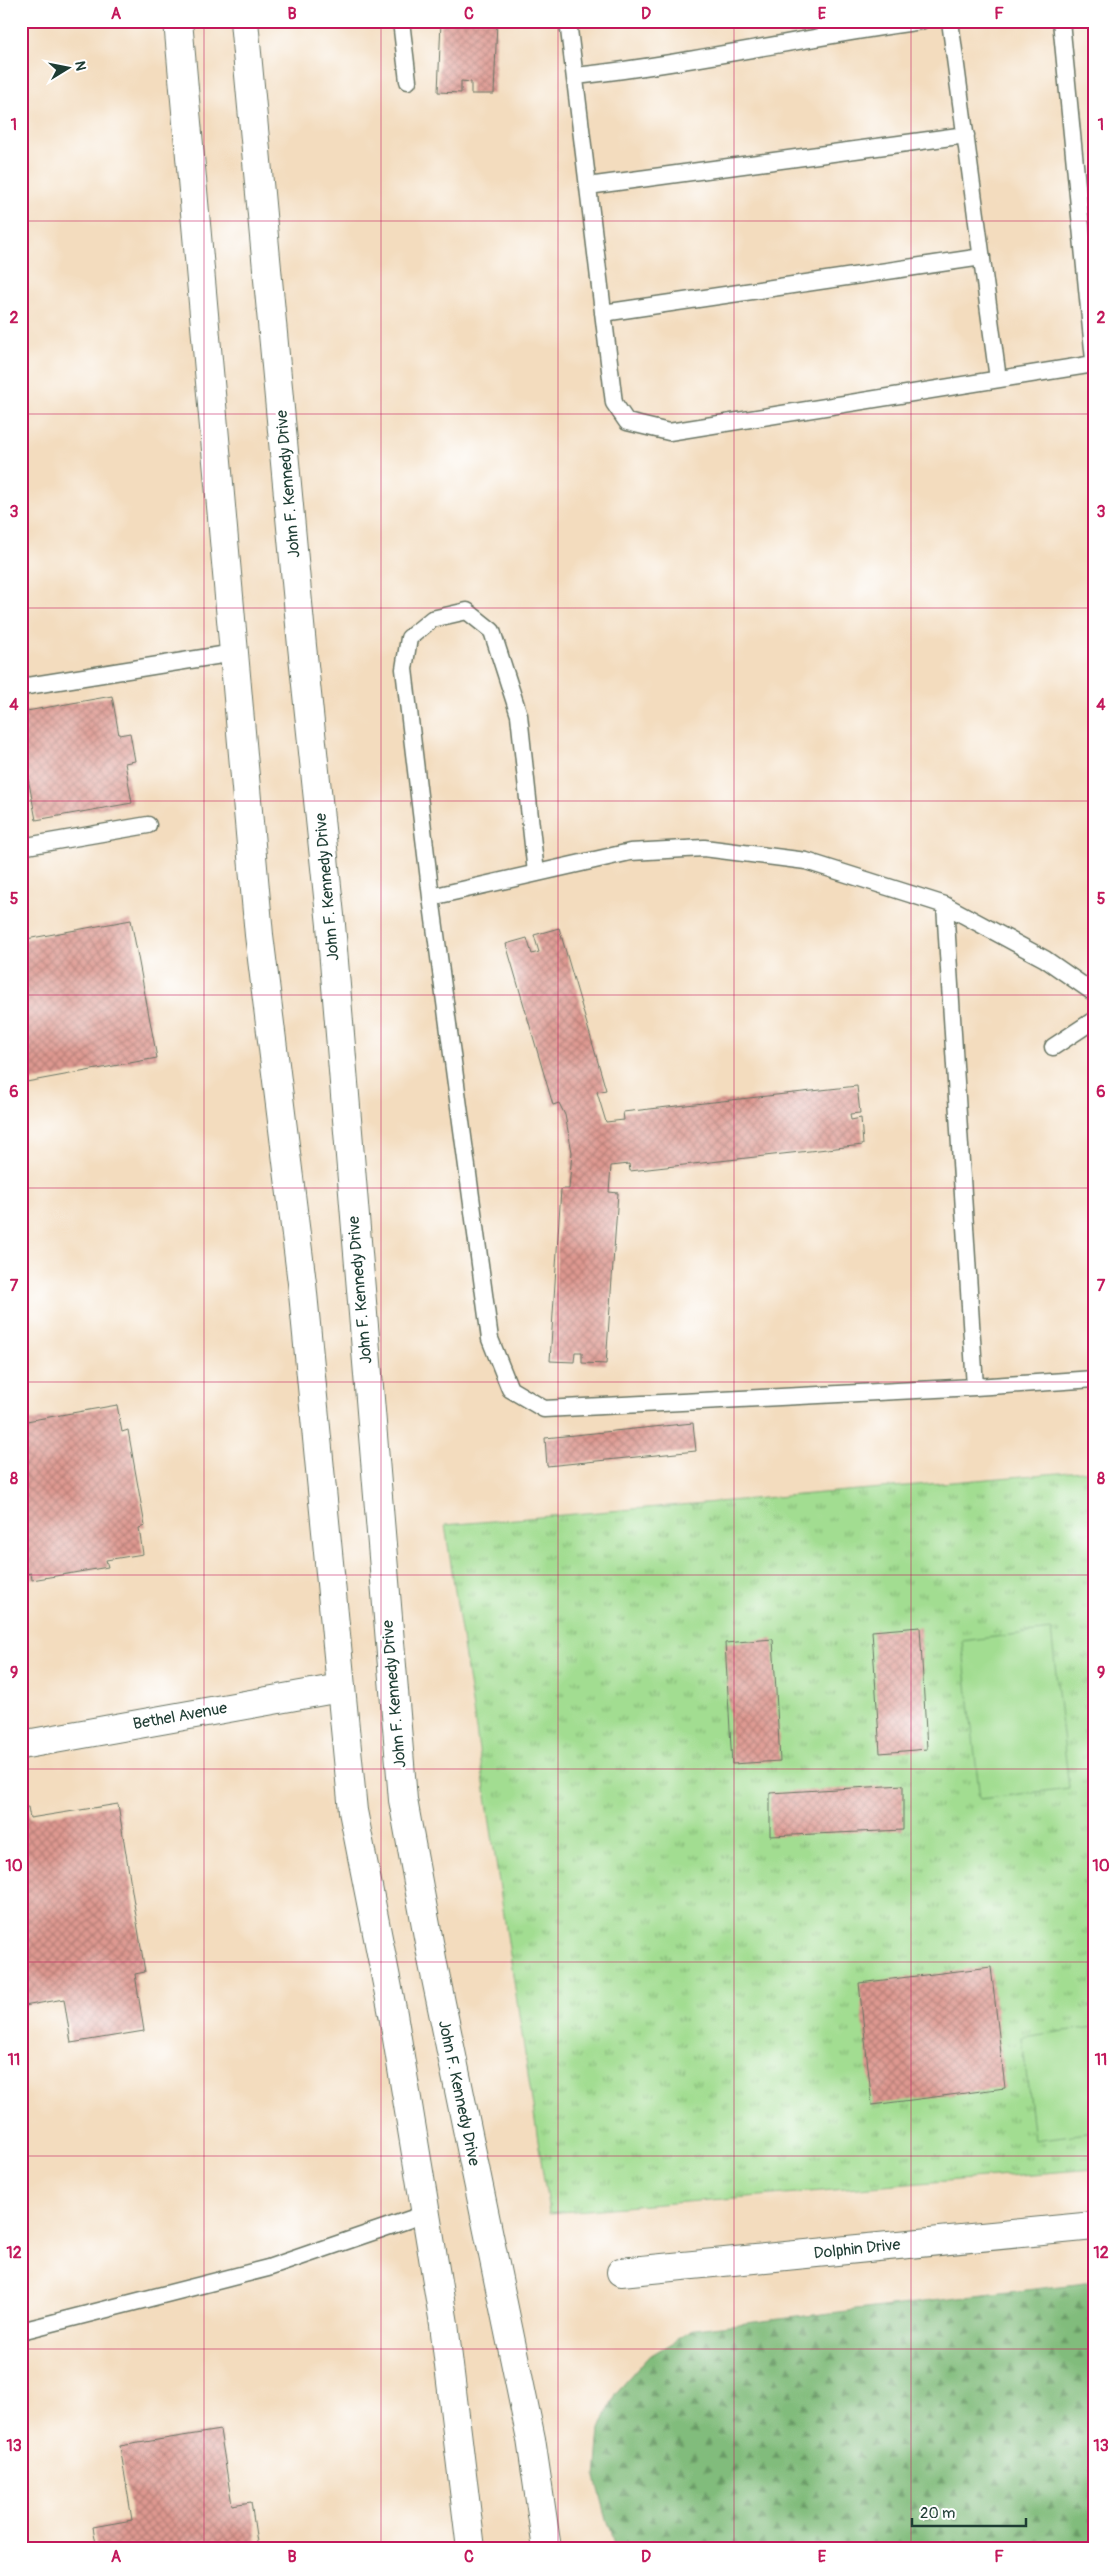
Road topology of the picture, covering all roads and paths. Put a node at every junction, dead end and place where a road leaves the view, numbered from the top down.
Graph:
1 (178, 21) edge
2 (244, 21) edge
3 (401, 21) edge
4 (568, 21) edge
5 (921, 21) edge
6 (950, 21) edge
7 (1061, 21) edge
8 (841, 27) edge
9 (576, 76) junction
10 (408, 81) dead end
11 (966, 135) junction
12 (588, 186) junction
13 (982, 257) junction
14 (603, 313) junction
15 (1094, 362) edge
16 (998, 379) junction
17 (234, 653) junction
18 (21, 687) edge
19 (148, 825) dead end
20 (21, 847) edge
21 (536, 873) junction
22 (430, 897) junction
23 (945, 905) junction
24 (1094, 993) edge
25 (1094, 1020) edge
26 (1052, 1047) dead end
27 (1094, 1378) edge
28 (975, 1387) junction
29 (340, 1688) junction
30 (21, 1745) edge
31 (426, 2214) junction
32 (1094, 2226) edge
33 (621, 2272) dead end
34 (21, 2331) edge
35 (471, 2549) edge
36 (547, 2549) edge

1 - 17 main road
2 - 36 main road, John F. Kennedy Drive
3 - 10 lane
4 - 9 lane
5 - 8 lane
6 - 11 lane
7 - 15 lane
8 - 9 lane
9 - 12 lane
11 - 12 lane
11 - 13 lane
12 - 14 lane
13 - 14 lane
13 - 16 lane
14 - 16 lane
15 - 16 lane
17 - 18 lane
17 - 29 main road
19 - 20 lane
21 - 22 lane
21 - 22 lane
21 - 23 lane
22 - 28 lane
23 - 24 lane
23 - 28 lane
25 - 26 lane
27 - 28 lane
29 - 30 main road, Bethel Avenue
29 - 31 main road
31 - 34 lane
31 - 35 main road
32 - 33 main road, Dolphin Drive

